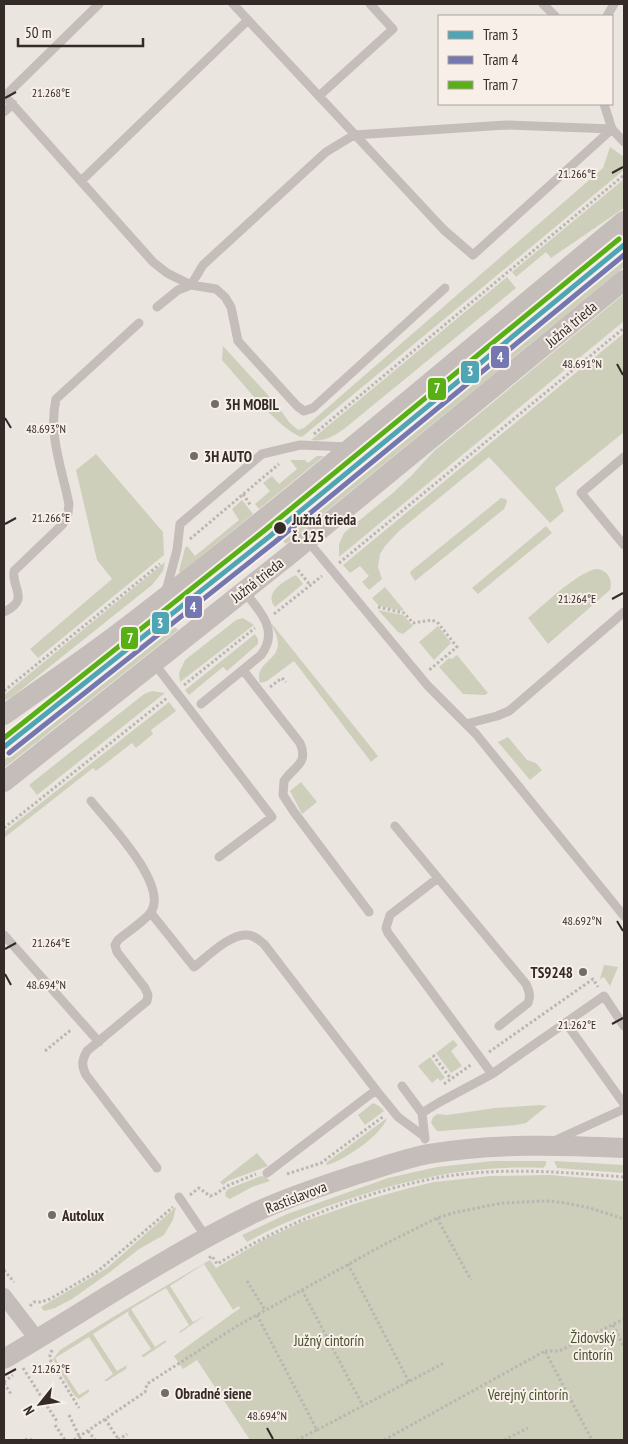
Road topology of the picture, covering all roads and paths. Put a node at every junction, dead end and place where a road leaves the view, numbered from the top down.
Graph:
1 (99, 4) edge
2 (233, 4) edge
3 (370, 4) edge
4 (543, 4) edge
5 (614, 4) edge
6 (554, 15) edge
7 (608, 15) edge
8 (248, 20) junction
9 (318, 96) junction
10 (12, 104) junction
11 (604, 105) edge
12 (4, 112) edge
13 (612, 129) junction
14 (354, 135) junction
15 (624, 142) edge
16 (81, 181) junction
17 (624, 222) edge
18 (624, 280) edge
19 (191, 285) junction
20 (445, 288) dead end
21 (157, 307) dead end
22 (139, 323) dead end
23 (624, 328) edge
24 (352, 447) junction
25 (624, 457) edge
26 (307, 540) junction
27 (624, 545) edge
28 (341, 562) dead end
29 (321, 577) dead end
30 (244, 591) junction
31 (165, 597) junction
32 (374, 601) dead end
33 (278, 611) dead end
34 (4, 612) edge
35 (624, 612) edge
36 (254, 629) dead end
37 (153, 662) junction
38 (243, 670) junction
39 (420, 678) junction
40 (286, 682) dead end
41 (182, 686) dead end
42 (262, 694) junction
43 (170, 696) dead end
44 (201, 704) dead end
45 (4, 715) edge
46 (466, 724) junction
47 (4, 782) edge
48 (92, 800) dead end
49 (395, 826) dead end
50 (4, 828) edge
51 (219, 857) dead end
52 (438, 878) junction
53 (151, 912) junction
54 (369, 912) dead end
55 (624, 916) edge
56 (4, 935) edge
57 (80, 1022) junction
58 (566, 1022) junction
59 (499, 1026) dead end
60 (624, 1026) edge
61 (98, 1042) junction
62 (45, 1051) dead end
63 (433, 1055) dead end
64 (492, 1074) junction
65 (451, 1079) dead end
66 (402, 1086) dead end
67 (376, 1090) junction
68 (624, 1104) edge
69 (624, 1109) edge
70 (422, 1113) junction
71 (426, 1146) junction
72 (545, 1146) junction
73 (624, 1148) edge
74 (158, 1168) dead end
75 (267, 1173) dead end
76 (624, 1177) edge
77 (179, 1197) dead end
78 (437, 1218) junction
79 (624, 1219) edge
80 (206, 1237) junction
81 (204, 1261) dead end
82 (348, 1264) junction
83 (471, 1280) dead end
84 (247, 1281) dead end
85 (302, 1290) junction
86 (4, 1296) edge
87 (265, 1310) junction
88 (257, 1315) junction
89 (624, 1319) edge
90 (614, 1324) junction
91 (60, 1345) dead end
92 (624, 1347) edge
93 (45, 1348) junction
94 (545, 1351) junction
95 (14, 1359) edge
96 (444, 1363) dead end
97 (174, 1366) junction
98 (178, 1372) dead end
99 (4, 1382) edge
100 (409, 1382) junction
101 (11, 1394) dead end
102 (363, 1406) junction
103 (79, 1408) dead end
104 (69, 1415) dead end
105 (105, 1419) junction
106 (528, 1428) dead end
107 (318, 1430) junction
108 (88, 1431) junction
109 (127, 1434) dead end
110 (80, 1439) edge
111 (25, 1440) edge
112 (33, 1440) edge
113 (65, 1440) edge
114 (74, 1440) edge
115 (94, 1440) edge
116 (118, 1440) edge
117 (297, 1440) edge
118 (384, 1440) edge
119 (504, 1440) edge
120 (592, 1440) edge

1 - 10 lane
2 - 8 lane
3 - 9 lane
4 - 6 lane
5 - 7 lane
8 - 9 lane
8 - 16 lane
9 - 14 lane
10 - 12 lane
10 - 16 lane
11 - 13 lane
13 - 14 lane
13 - 14 lane
13 - 15 lane
14 - 19 lane
16 - 19 lane
17 - 24 street
18 - 26 street, Južná trieda
19 - 20 lane
19 - 21 lane
22 - 34 lane
23 - 28 path
24 - 31 street
24 - 31 lane
25 - 27 lane
26 - 30 street, Južná trieda
26 - 39 lane
29 - 33 path
30 - 37 street, Južná trieda
30 - 38 lane
31 - 45 street
32 - 39 path
35 - 46 lane
36 - 41 path
37 - 47 street, Južná trieda
37 - 51 lane
38 - 42 lane
38 - 44 lane
39 - 46 lane
40 - 42 path
42 - 54 lane
43 - 50 path
46 - 55 lane
48 - 53 lane
49 - 52 lane
52 - 59 lane
52 - 64 lane
53 - 61 lane
53 - 67 lane
56 - 57 lane
57 - 61 lane
57 - 62 path
58 - 60 lane
58 - 64 lane
58 - 68 lane
61 - 74 lane
63 - 65 path
64 - 70 lane
66 - 70 lane
67 - 71 lane
67 - 75 lane
69 - 72 lane
70 - 71 lane
71 - 72 street, Rastislavova
71 - 80 street, Rastislavova
72 - 73 street, Rastislavova
76 - 81 path
77 - 80 lane
78 - 79 path
78 - 82 path
78 - 83 path
80 - 93 street, Rastislavova
82 - 85 path
82 - 100 path
84 - 87 path
85 - 87 path
85 - 102 path
86 - 93 street
87 - 88 path
88 - 97 path
88 - 107 path
89 - 90 path
90 - 92 path
90 - 94 path
91 - 93 path
93 - 95 street, Rastislavova
93 - 103 path
94 - 118 path
94 - 120 path
95 - 99 path
95 - 113 path
96 - 100 path
97 - 98 path
97 - 105 path
99 - 101 path
100 - 102 path
102 - 107 path
104 - 110 path
105 - 108 path
105 - 116 path
106 - 119 path
107 - 117 path
108 - 110 path
108 - 115 path
109 - 116 path
110 - 114 path
111 - 112 path

